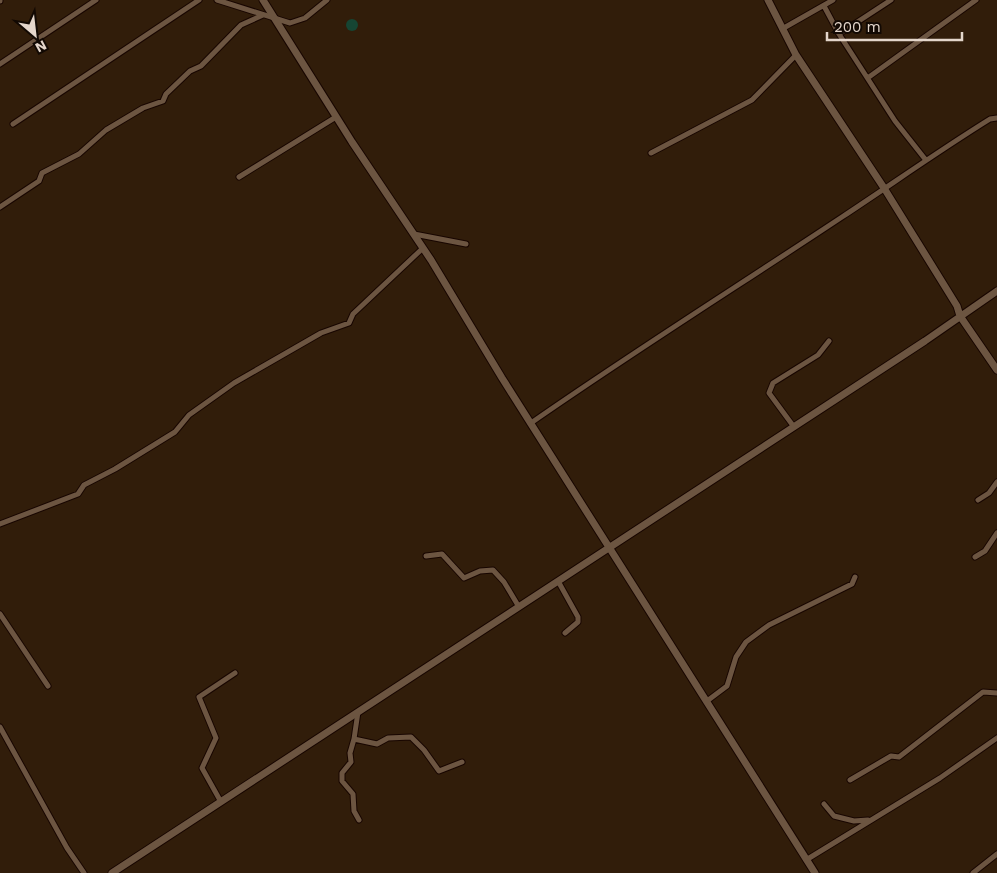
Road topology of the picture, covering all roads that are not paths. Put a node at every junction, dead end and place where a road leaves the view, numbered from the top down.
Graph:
1 (96, 0) edge
2 (199, 0) edge
3 (217, 0) edge
4 (264, 0) edge
5 (327, 0) edge
6 (768, 0) edge
7 (833, 0) edge
8 (891, 0) edge
9 (976, 0) edge
10 (824, 6) junction
11 (264, 15) junction
12 (276, 20) junction
13 (782, 29) junction
14 (839, 34) junction
15 (796, 55) junction
16 (0, 64) edge
17 (868, 77) junction
18 (336, 118) junction
19 (997, 118) edge
20 (13, 124) dead end
21 (651, 153) dead end
22 (925, 159) junction
23 (239, 178) dead end
24 (884, 188) junction
25 (0, 207) edge
26 (414, 234) junction
27 (466, 244) dead end
28 (423, 248) junction
29 (997, 291) edge
30 (960, 316) junction
31 (829, 341) dead end
32 (997, 370) edge
33 (531, 423) junction
34 (794, 427) junction
35 (997, 482) edge
36 (978, 500) dead end
37 (0, 524) edge
38 (997, 532) edge
39 (608, 548) junction
40 (426, 556) dead end
41 (975, 557) dead end
42 (855, 577) dead end
43 (558, 582) junction
44 (519, 607) junction
45 (0, 614) edge
46 (565, 633) dead end
47 (235, 673) dead end
48 (48, 686) dead end
49 (997, 693) edge
50 (707, 701) junction
51 (358, 712) junction
52 (0, 727) edge
53 (997, 738) edge
54 (354, 739) junction
55 (462, 762) dead end
56 (850, 780) dead end
57 (221, 802) junction
58 (824, 804) dead end
59 (359, 820) dead end
60 (870, 820) junction
61 (997, 854) edge
62 (806, 860) junction
63 (84, 873) edge
64 (112, 873) edge
65 (815, 873) edge
66 (973, 873) edge

1 - 16 street
2 - 20 street
3 - 11 street
4 - 12 street
5 - 12 street
6 - 13 street
7 - 10 street
8 - 14 street
9 - 17 street
10 - 13 street
10 - 14 street
11 - 12 street
11 - 25 street
12 - 18 street
13 - 15 street
14 - 17 street
15 - 21 street
15 - 24 street
17 - 22 street
18 - 23 street
18 - 26 street
19 - 22 street
22 - 24 street
24 - 30 street
24 - 33 street
26 - 27 street
26 - 28 street
28 - 33 street
28 - 37 street
29 - 30 street
30 - 32 street
30 - 34 street
31 - 34 street
33 - 39 street
34 - 39 street
35 - 36 street
38 - 41 street
39 - 43 street
39 - 50 street
40 - 44 street
42 - 50 street
43 - 44 street
43 - 46 street
44 - 51 street
45 - 48 street
47 - 57 street
49 - 56 street
50 - 62 street
51 - 54 street
51 - 57 street
52 - 63 street
53 - 60 street
54 - 55 street
54 - 59 street
57 - 64 street
58 - 60 street
60 - 62 street
61 - 66 street
62 - 65 street

